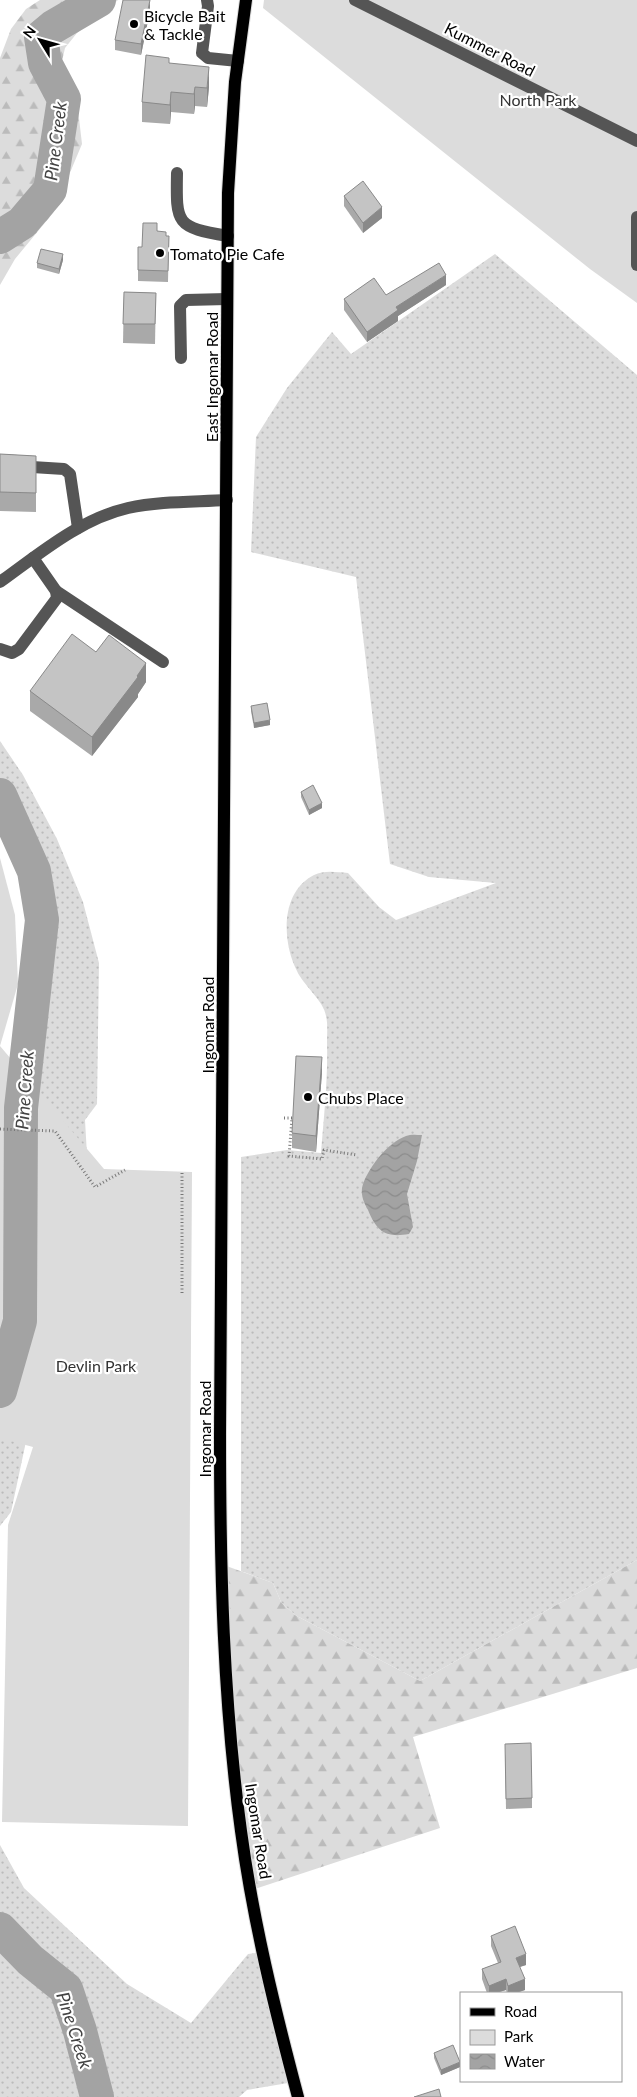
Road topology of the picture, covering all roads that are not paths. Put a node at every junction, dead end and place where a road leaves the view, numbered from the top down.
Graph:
1 (206, 0) edge
2 (246, 0) edge
3 (355, 0) edge
4 (238, 61) junction
5 (637, 141) edge
6 (177, 173) dead end
7 (637, 217) edge
8 (228, 236) junction
9 (637, 265) edge
10 (227, 300) junction
11 (181, 358) dead end
12 (0, 465) edge
13 (227, 500) junction
14 (78, 528) junction
15 (33, 558) junction
16 (0, 582) edge
17 (56, 592) junction
18 (0, 649) edge
19 (164, 662) dead end
20 (224, 755) joint
21 (298, 2097) edge

1 - 4 street
2 - 4 main road, East Ingomar Road
3 - 5 street, Kummer Road
4 - 8 main road, East Ingomar Road
6 - 8 street
7 - 9 street
8 - 10 main road, East Ingomar Road
10 - 11 street
10 - 13 main road, East Ingomar Road
12 - 14 street
13 - 14 street
13 - 20 main road, East Ingomar Road
14 - 15 street
15 - 16 street
15 - 17 street
17 - 18 street
17 - 19 street
20 - 21 main road, Ingomar Road

